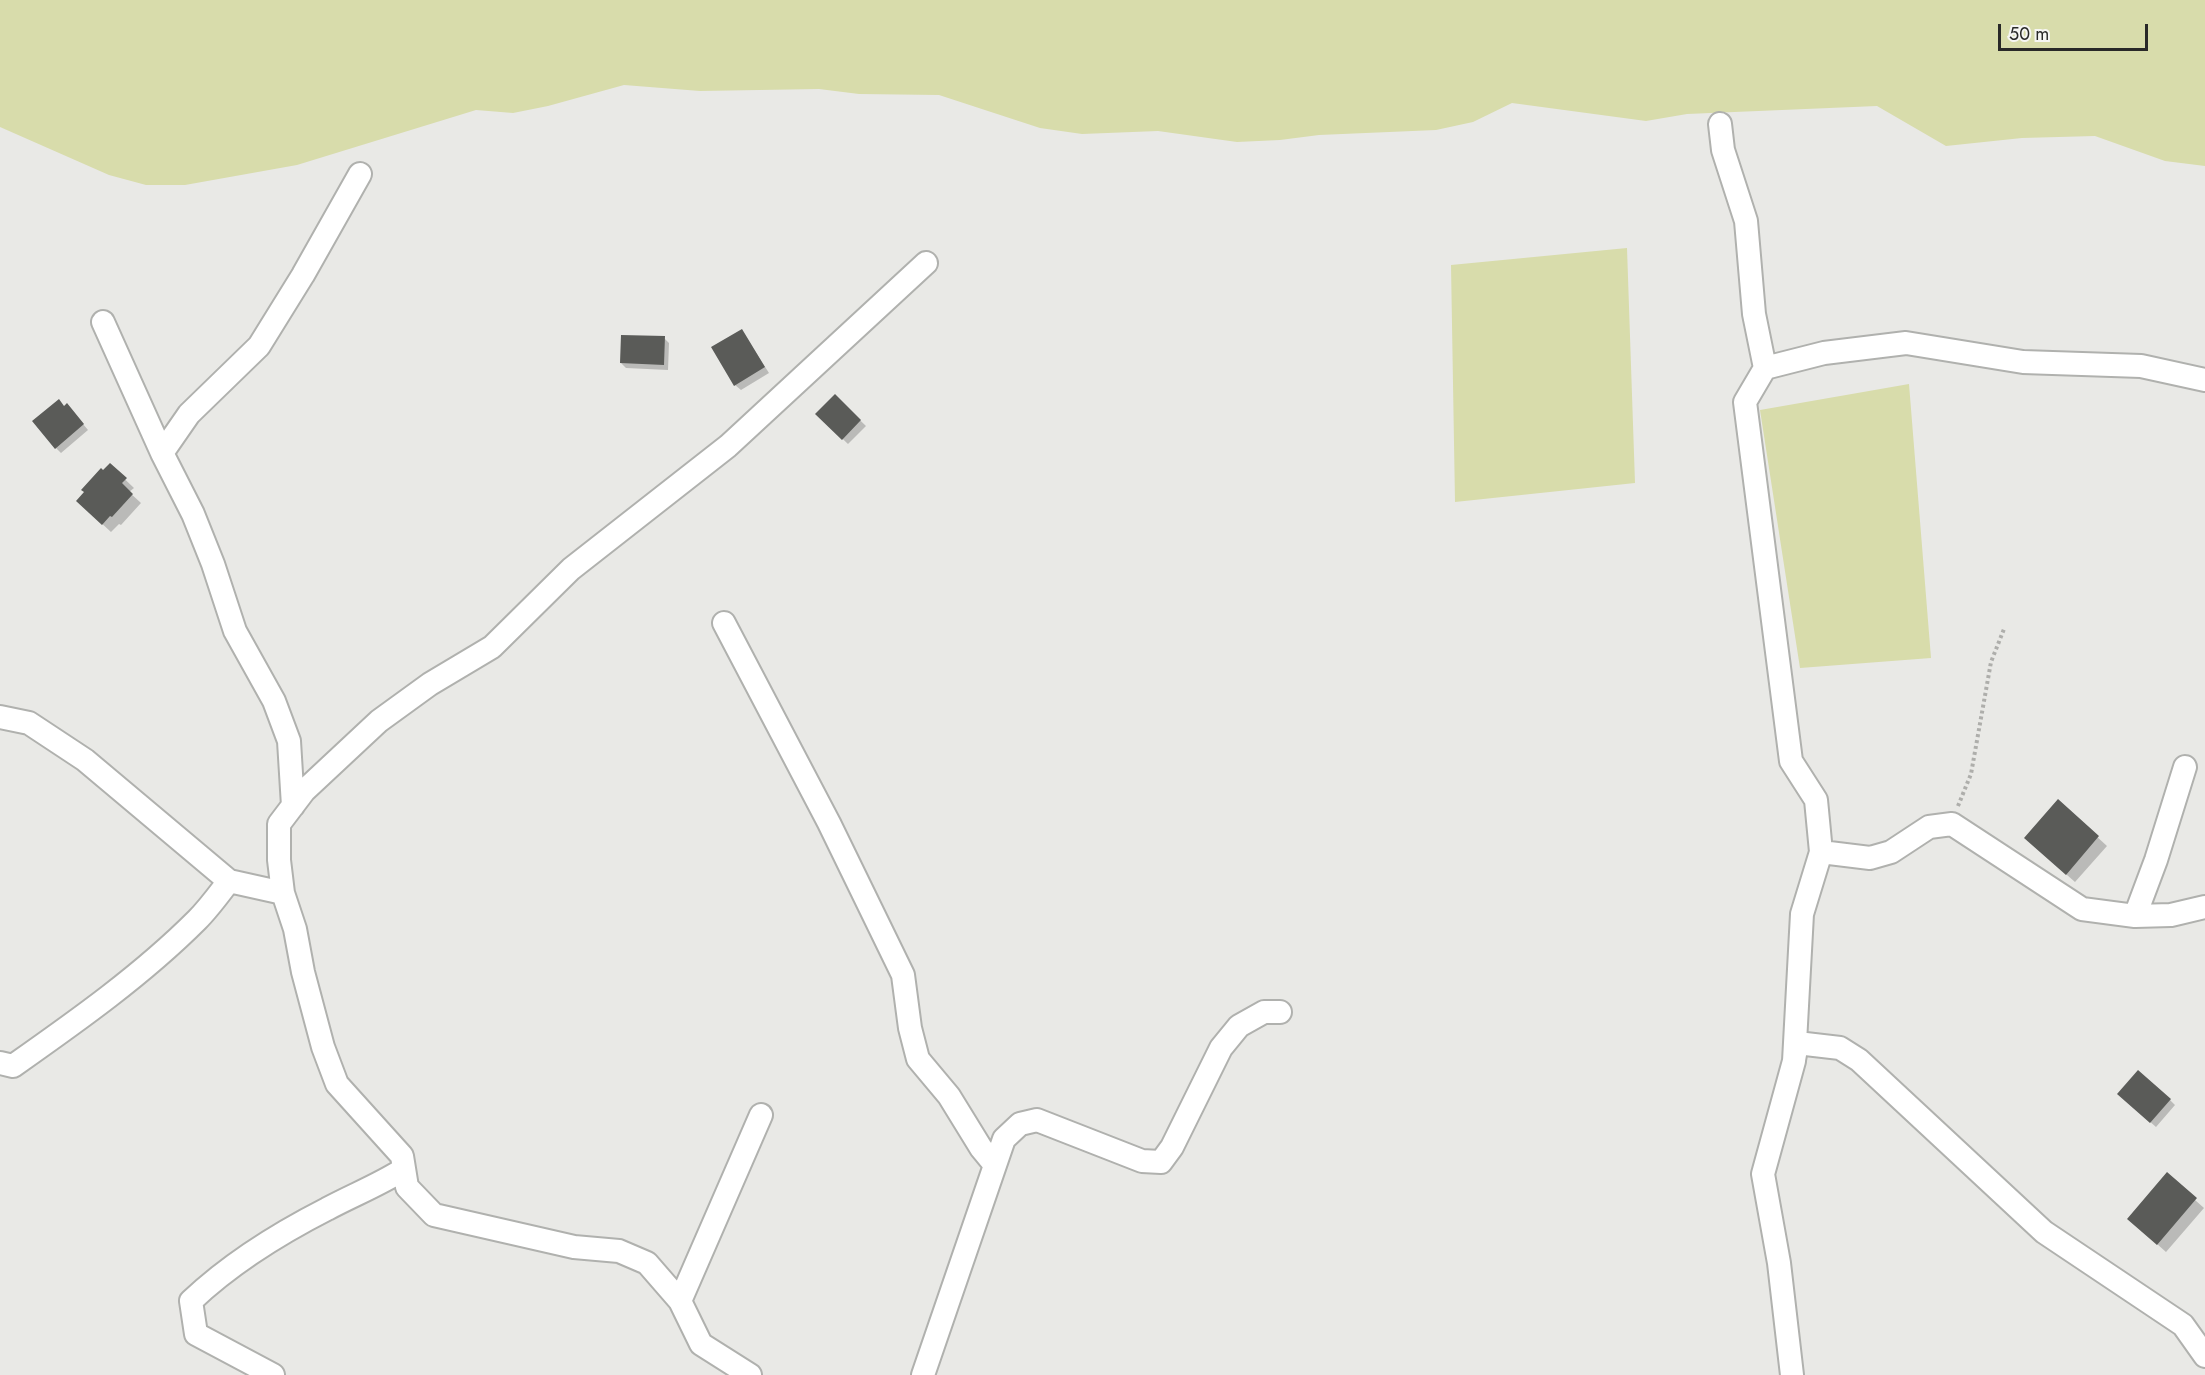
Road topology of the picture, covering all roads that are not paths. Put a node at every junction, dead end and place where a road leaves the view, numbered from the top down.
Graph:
1 (1720, 124) dead end
2 (360, 174) dead end
3 (926, 263) dead end
4 (104, 321) dead end
5 (1765, 368) junction
6 (2205, 380) edge
7 (162, 453) junction
8 (724, 623) dead end
9 (0, 717) edge
10 (2185, 767) dead end
11 (293, 806) junction
12 (1821, 852) junction
13 (229, 880) junction
14 (283, 893) junction
15 (2205, 907) edge
16 (2134, 916) junction
17 (1280, 1012) dead end
18 (1794, 1061) junction
19 (0, 1064) edge
20 (761, 1115) dead end
21 (994, 1165) junction
22 (404, 1169) junction
23 (680, 1301) junction
24 (2205, 1356) edge
25 (273, 1375) edge
26 (750, 1375) edge
27 (923, 1375) edge
28 (1792, 1375) edge

1 - 5 street
2 - 7 street
3 - 11 street
4 - 7 street
5 - 6 street
5 - 12 street
7 - 11 street
8 - 21 street
9 - 13 street
10 - 16 street
11 - 14 street
12 - 16 street
12 - 18 street
13 - 14 street
13 - 19 street
14 - 22 street
15 - 16 street
17 - 21 street
18 - 24 street
18 - 28 street
20 - 23 street
21 - 27 street
22 - 23 street
22 - 25 street
23 - 26 street

